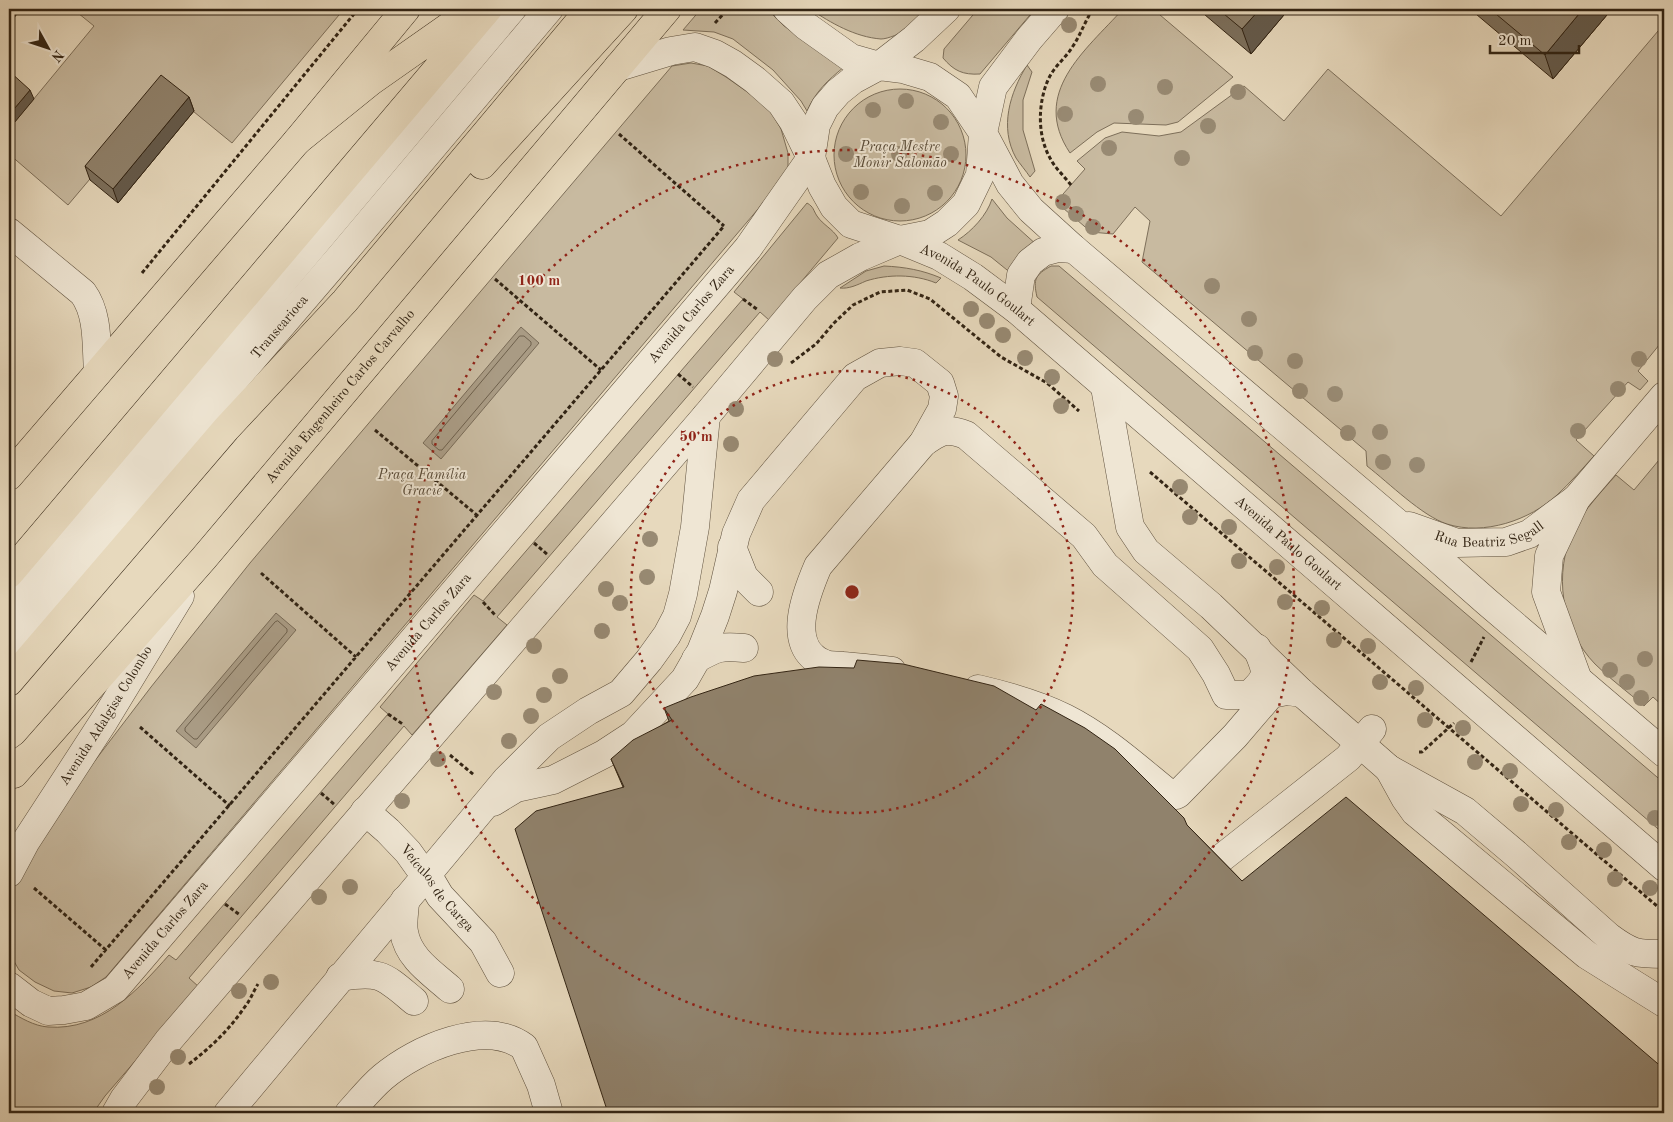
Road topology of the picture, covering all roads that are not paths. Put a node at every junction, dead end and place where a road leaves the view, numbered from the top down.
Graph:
1 (406, 9) edge
2 (474, 9) edge
3 (488, 9) edge
4 (512, 9) edge
5 (549, 9) edge
6 (590, 9) edge
7 (624, 9) edge
8 (666, 9) edge
9 (787, 9) edge
10 (946, 9) edge
11 (1055, 9) edge
12 (879, 66) junction
13 (618, 67) junction
14 (983, 133) junction
15 (296, 141) junction
16 (811, 158) junction
17 (9, 232) edge
18 (900, 240) junction
19 (1074, 249) junction
20 (345, 301) junction
21 (1016, 309) junction
22 (98, 372) junction
23 (1105, 387) junction
24 (1664, 396) edge
25 (706, 416) junction
26 (923, 443) junction
27 (9, 476) edge
28 (1576, 499) junction
29 (1395, 521) junction
30 (732, 548) junction
31 (204, 558) junction
32 (9, 574) edge
33 (759, 592) dead end
34 (9, 607) edge
35 (9, 643) edge
36 (744, 648) dead end
37 (1256, 648) junction
38 (696, 659) junction
39 (912, 673) edge
40 (1577, 678) junction
41 (9, 682) edge
42 (950, 682) edge
43 (1302, 693) junction
44 (1226, 695) junction
45 (1365, 736) junction
46 (1664, 753) edge
47 (1217, 754) junction
48 (19, 762) edge
49 (1389, 769) junction
50 (9, 780) edge
51 (481, 809) junction
52 (365, 811) junction
53 (1214, 864) edge
54 (1664, 866) edge
55 (9, 873) edge
56 (427, 874) junction
57 (405, 900) junction
58 (1664, 954) edge
59 (500, 973) dead end
60 (340, 977) junction
61 (9, 986) edge
62 (450, 989) dead end
63 (414, 1001) dead end
64 (1664, 1002) edge
65 (116, 1113) edge
66 (228, 1113) edge
67 (349, 1113) edge
68 (550, 1113) edge

1 - 15 main road
2 - 15 main road
3 - 32 main road
4 - 34 street, Transcarioca
5 - 35 street, Transcarioca
6 - 20 main road
7 - 20 main road
8 - 13 main road, Avenida Engenheiro Carlos Carvalho
9 - 12 street
10 - 12 street
11 - 14 street
12 - 14 street
12 - 16 street
13 - 16 street
13 - 31 main road, Avenida Engenheiro Carlos Carvalho
14 - 18 street
14 - 19 street
15 - 22 main road
16 - 18 street
16 - 61 street, Avenida Carlos Zara
17 - 22 street
18 - 21 street, Avenida Paulo Goulart
18 - 25 street
19 - 21 street
19 - 29 street
20 - 41 main road
21 - 23 street, Avenida Paulo Goulart
22 - 27 main road
23 - 37 street
23 - 54 street, Avenida Paulo Goulart
24 - 28 street, Rua Beatriz Segall
25 - 51 street
25 - 52 street
26 - 30 street
26 - 39 street
26 - 44 street
28 - 29 street, Rua Beatriz Segall
28 - 40 street, Rua Beatriz Segall
29 - 40 street
30 - 33 street
30 - 38 street
31 - 48 main road, Avenida Engenheiro Carlos Carvalho
31 - 55 street, Avenida Adalgisa Colombo
36 - 38 street
37 - 43 street
37 - 44 street
38 - 51 street
40 - 46 street
42 - 47 street
43 - 45 street
43 - 47 street
44 - 47 street
45 - 49 street
45 - 53 street
48 - 50 main road, Avenida Engenheiro Carlos Carvalho
49 - 58 street
49 - 64 street
51 - 56 street
52 - 56 street, Veículos de Carga
52 - 65 street
56 - 57 street
56 - 59 street, Veículos de Carga
57 - 60 street
57 - 62 street
60 - 63 street
60 - 66 street
67 - 68 street

